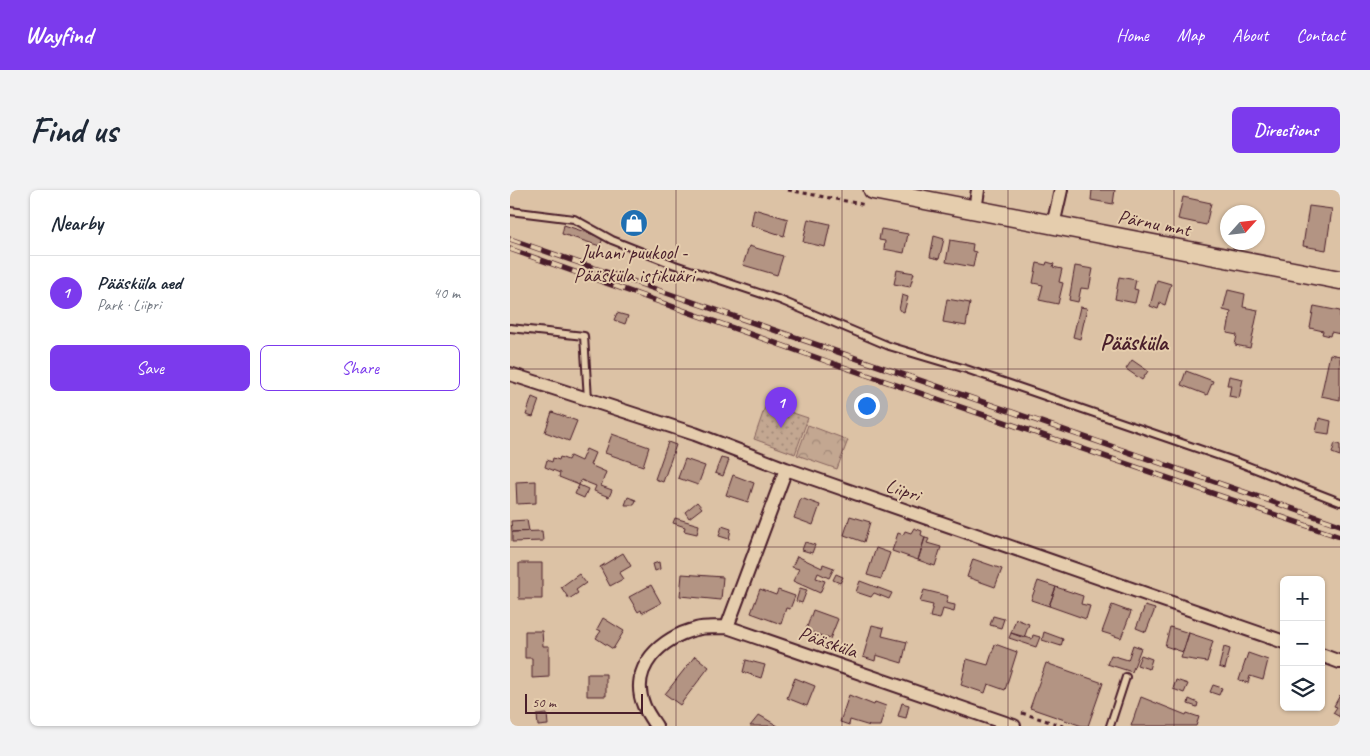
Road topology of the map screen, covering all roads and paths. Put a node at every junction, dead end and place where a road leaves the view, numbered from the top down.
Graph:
1 (873, 190) edge
2 (978, 190) edge
3 (1061, 190) edge
4 (918, 194) edge
5 (974, 210) junction
6 (510, 212) edge
7 (1053, 225) junction
8 (1340, 280) edge
9 (510, 328) edge
10 (510, 374) edge
11 (588, 399) junction
12 (786, 468) junction
13 (1340, 502) edge
14 (727, 627) junction
15 (1280, 641) edge
16 (1325, 656) edge
17 (1340, 662) edge
18 (1126, 677) dead end
19 (1022, 712) dead end
20 (656, 726) edge
21 (1014, 726) edge
22 (1063, 726) edge
23 (1110, 726) edge

1 - 4 main road, Pärnu mnt
2 - 5 street
3 - 7 street
4 - 5 main road, Pärnu mnt
5 - 7 main road, Pärnu mnt
6 - 13 lane
7 - 8 main road, Pärnu mnt
9 - 11 lane
10 - 11 street, Liipri
11 - 12 street, Liipri
12 - 14 street
12 - 15 street, Liipri
14 - 20 street, Pääsküla
14 - 21 street, Pääsküla
16 - 17 street
18 - 23 lane
19 - 22 path

